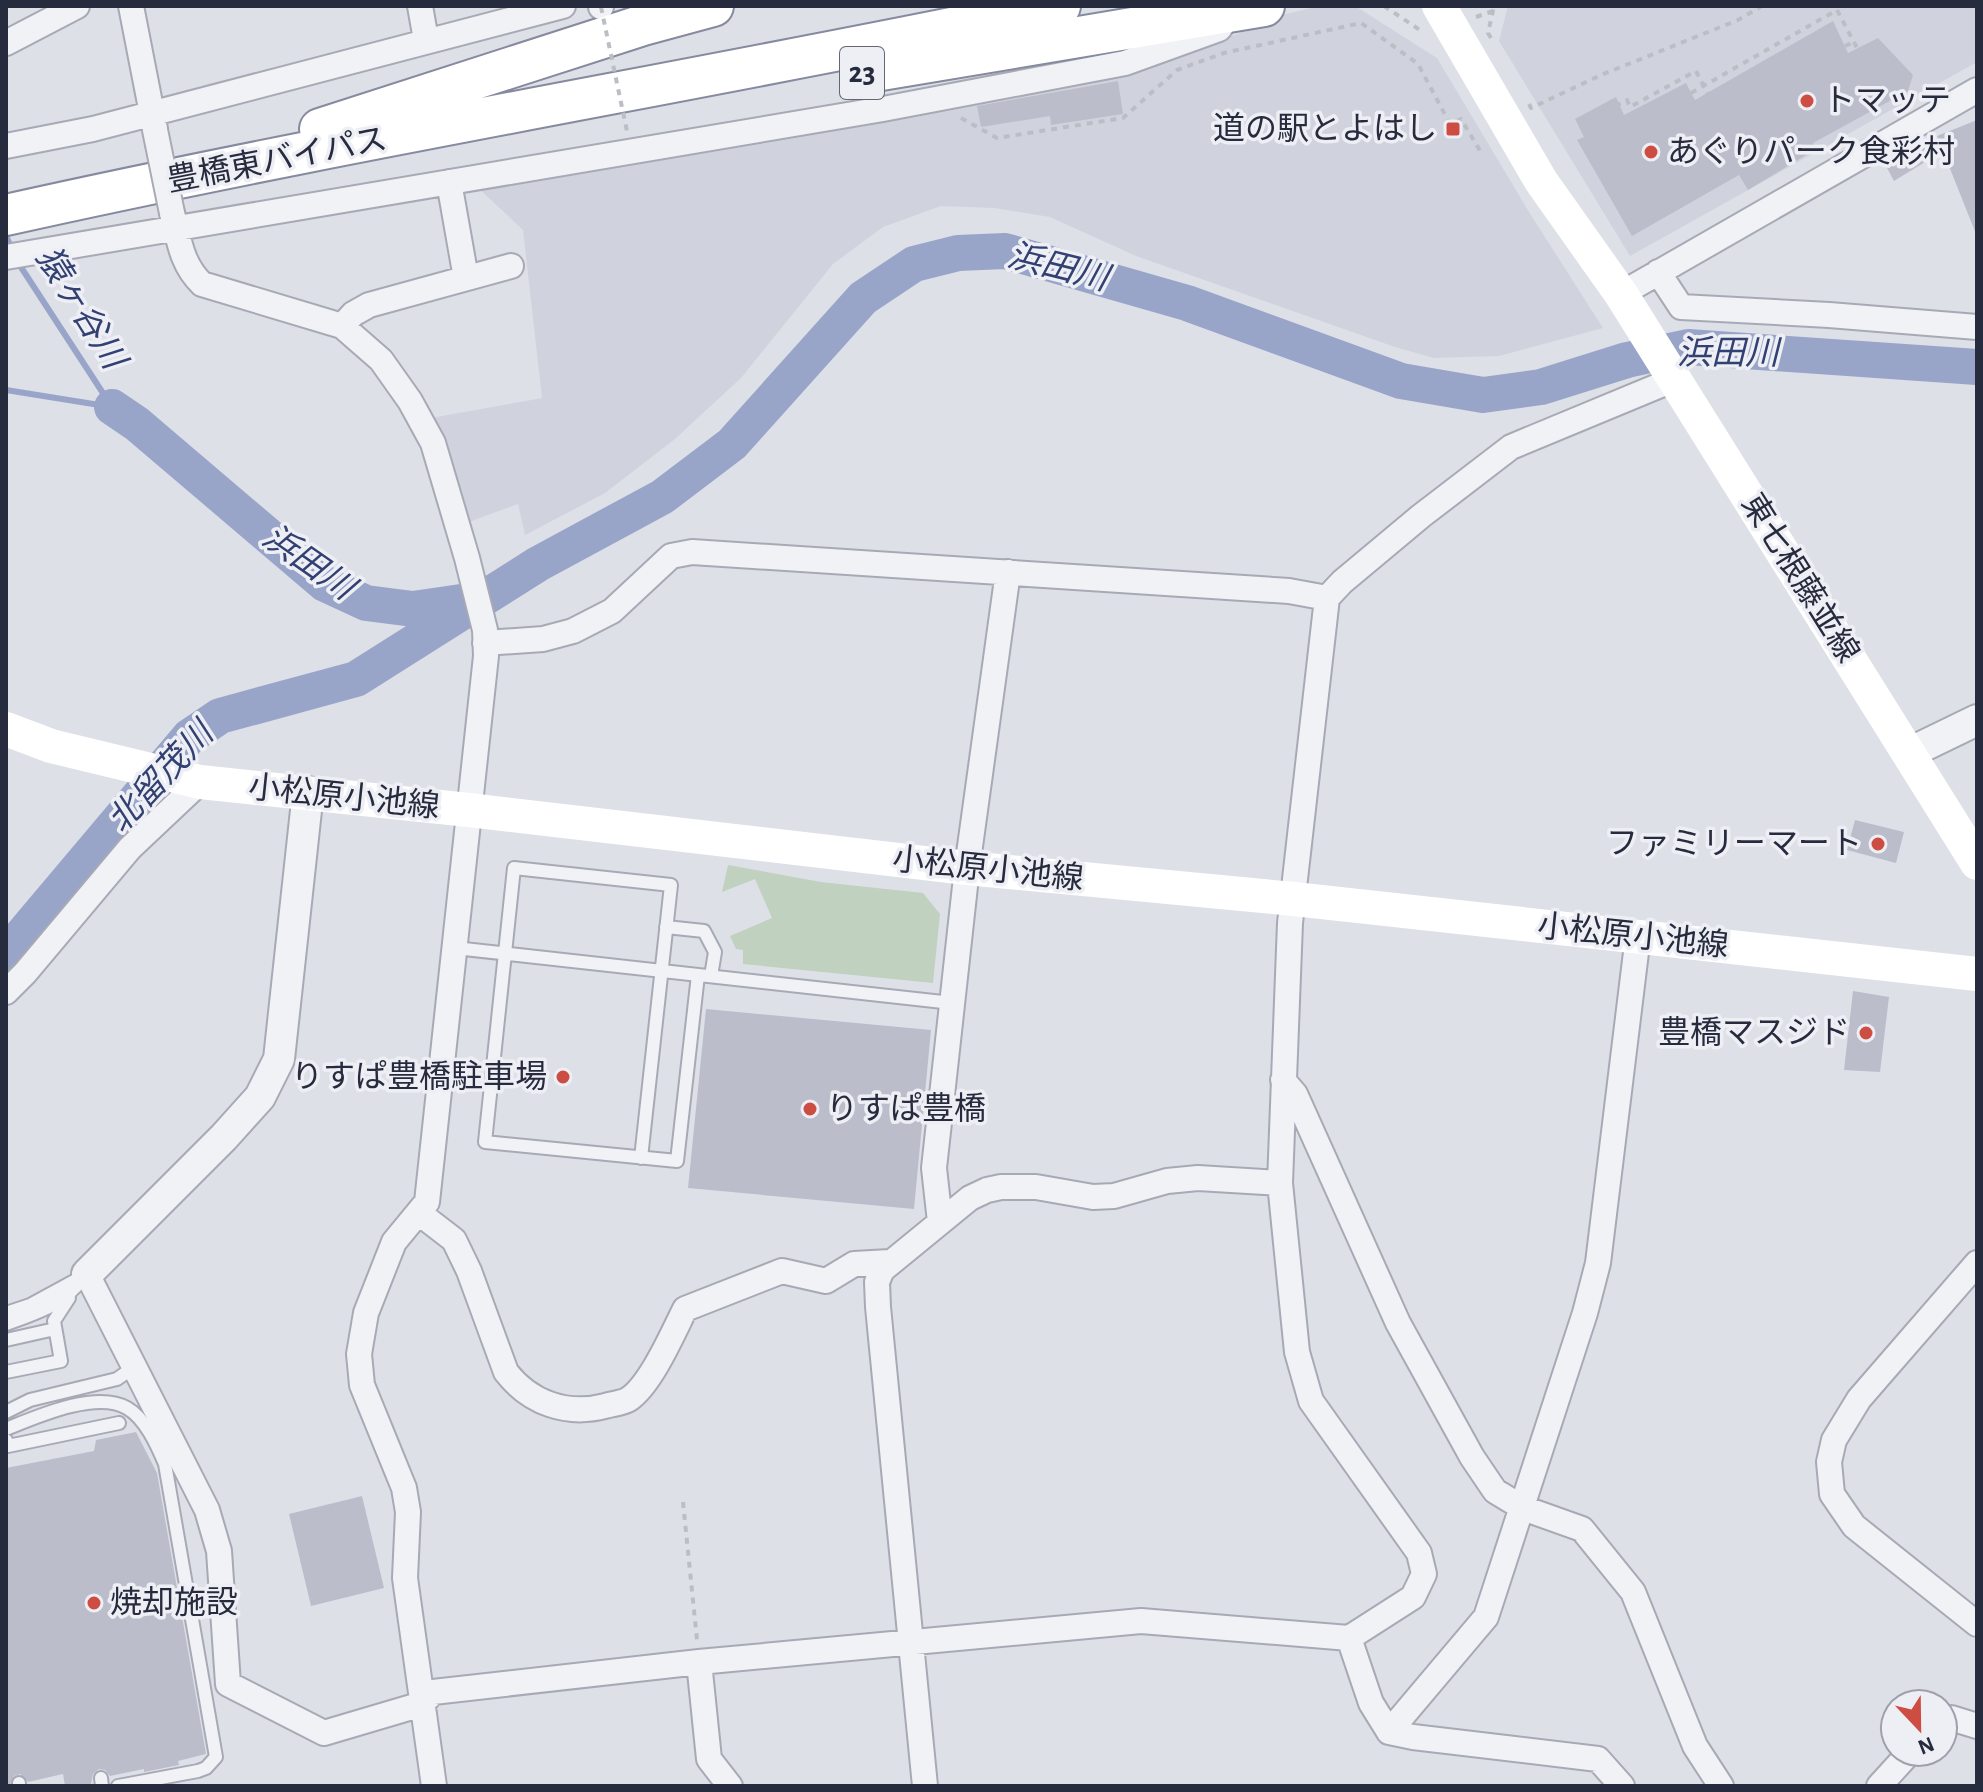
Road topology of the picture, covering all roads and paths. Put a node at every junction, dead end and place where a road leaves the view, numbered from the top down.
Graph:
1 (131, 6) edge
2 (420, 6) edge
3 (563, 6) edge
4 (601, 6) edge
5 (713, 6) edge
6 (928, 6) edge
7 (1060, 6) edge
8 (1439, 6) edge
9 (1453, 6) edge
10 (1494, 6) edge
11 (1762, 6) edge
12 (63, 9) edge
13 (1249, 9) edge
14 (426, 40) junction
15 (1854, 42) junction
16 (6, 43) edge
17 (1495, 46) dead end
18 (1845, 46) dead end
19 (1857, 48) dead end
20 (1704, 87) junction
21 (1977, 90) edge
22 (1691, 93) dead end
23 (1524, 96) dead end
24 (548, 105) junction
25 (1719, 116) dead end
26 (488, 117) junction
27 (961, 118) dead end
28 (154, 122) junction
29 (1583, 122) dead end
30 (629, 143) junction
31 (6, 146) edge
32 (1482, 154) dead end
33 (449, 182) junction
34 (14, 213) edge
35 (174, 221) junction
36 (6, 257) edge
37 (511, 266) dead end
38 (1658, 272) junction
39 (466, 278) junction
40 (1621, 294) junction
41 (342, 326) junction
42 (1977, 327) edge
43 (1675, 379) junction
44 (1008, 572) junction
45 (1327, 598) junction
46 (485, 636) junction
47 (1977, 720) edge
48 (6, 729) edge
49 (1909, 753) junction
50 (194, 780) junction
51 (308, 792) junction
52 (469, 810) junction
53 (1977, 863) edge
54 (967, 868) junction
55 (1294, 899) junction
56 (666, 927) junction
57 (1638, 936) junction
58 (455, 948) junction
59 (505, 954) junction
60 (662, 971) junction
61 (1977, 974) edge
62 (698, 975) junction
63 (711, 976) junction
64 (6, 992) edge
65 (952, 1003) junction
66 (1283, 1080) junction
67 (641, 1158) junction
68 (1280, 1183) junction
69 (419, 1213) junction
70 (940, 1222) junction
71 (890, 1262) junction
72 (1977, 1263) edge
73 (80, 1283) junction
74 (6, 1313) edge
75 (6, 1324) edge
76 (55, 1329) junction
77 (6, 1340) edge
78 (134, 1367) junction
79 (6, 1372) edge
80 (6, 1412) edge
81 (119, 1423) dead end
82 (6, 1429) edge
83 (6, 1440) edge
84 (683, 1502) dead end
85 (1523, 1508) junction
86 (1977, 1624) edge
87 (1349, 1638) junction
88 (912, 1644) junction
89 (699, 1662) junction
90 (422, 1704) junction
91 (1389, 1732) junction
92 (1895, 1768) edge
93 (118, 1786) edge
94 (434, 1786) edge
95 (730, 1786) edge
96 (925, 1786) edge
97 (1622, 1786) edge
98 (1721, 1786) edge
99 (1879, 1786) edge

1 - 28 street
2 - 14 street
3 - 14 street
4 - 30 path, bridge
5 - 34 highway, 23
6 - 24 highway, 豊橋東バイパス / 23
7 - 24 highway, 豊橋東バイパス / 23
8 - 40 main road, 東七根藤並線
9 - 40 main road, 東七根藤並線
10 - 17 path
11 - 23 path
12 - 16 street
13 - 26 highway, 23
13 - 30 street
14 - 28 street
15 - 18 path
15 - 19 path
15 - 20 path
20 - 22 path
20 - 25 path
20 - 29 path
21 - 38 street
24 - 26 highway, 豊橋東バイパス / 23
26 - 34 highway, 豊橋東バイパス / 23
27 - 32 path
28 - 31 street
28 - 35 street, bridge
30 - 33 street
33 - 35 street
33 - 39 street
35 - 36 street
35 - 41 street
37 - 39 street
38 - 40 street
38 - 42 street
39 - 41 street
40 - 43 main road, 東七根藤並線
41 - 46 street
43 - 45 street
43 - 49 main road, 東七根藤並線
44 - 45 street
44 - 46 street
44 - 54 street
45 - 55 street
46 - 52 street
47 - 49 street
48 - 50 main road, 小松原小池線
49 - 53 main road, 東七根藤並線
50 - 51 main road, 小松原小池線
50 - 64 street
51 - 52 main road, 小松原小池線
51 - 73 street
52 - 54 main road, 小松原小池線
52 - 58 street
54 - 55 main road, 小松原小池線
54 - 65 street
55 - 57 main road, 小松原小池線
55 - 66 street
56 - 59 lane
56 - 60 lane
56 - 63 lane
57 - 61 main road, 小松原小池線
57 - 85 street
58 - 59 lane
58 - 69 street
59 - 60 lane
59 - 67 lane
60 - 62 lane
60 - 67 lane
62 - 63 lane
62 - 67 lane
63 - 65 lane
65 - 70 street
66 - 68 street
66 - 85 street
68 - 70 street
68 - 87 street
69 - 71 street
69 - 90 street
70 - 71 street
71 - 88 street
72 - 86 street
73 - 74 lane
73 - 75 lane
73 - 76 lane
73 - 78 street
76 - 77 lane
76 - 79 lane
78 - 80 lane
78 - 90 street
81 - 83 lane
82 - 93 lane
84 - 89 path
85 - 91 street
85 - 98 street
87 - 88 street
87 - 91 street
88 - 89 street
88 - 96 street
89 - 90 street
89 - 95 street
90 - 94 street
91 - 97 street
92 - 99 street

